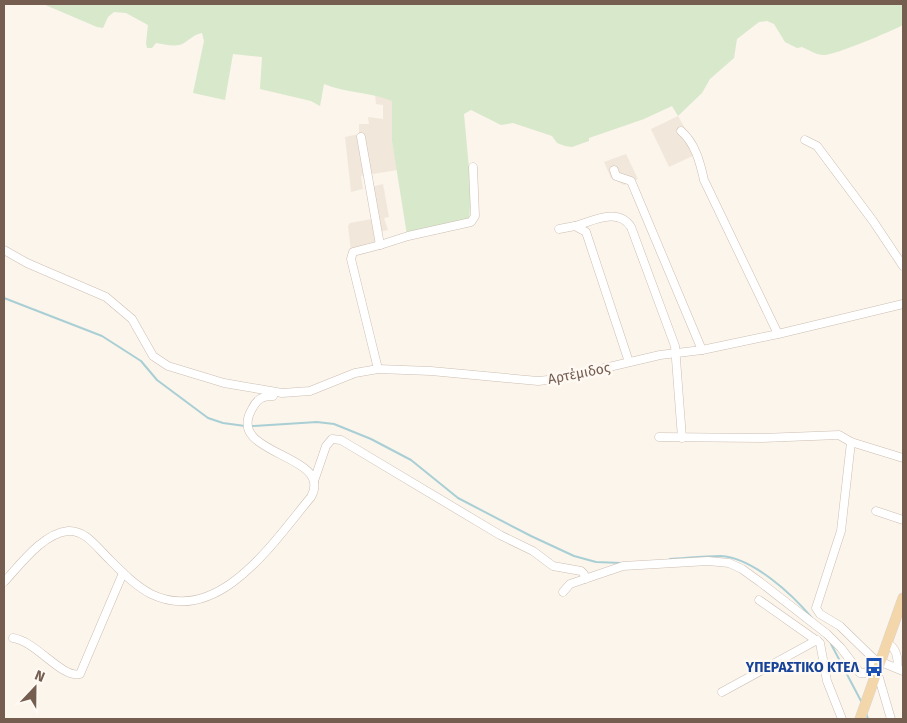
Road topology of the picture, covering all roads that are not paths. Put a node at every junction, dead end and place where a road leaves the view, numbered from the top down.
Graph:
1 (681, 131) dead end
2 (361, 137) dead end
3 (805, 140) dead end
4 (473, 167) dead end
5 (614, 170) dead end
6 (575, 226) junction
7 (559, 228) dead end
8 (380, 245) junction
9 (4, 250) edge
10 (903, 266) edge
11 (903, 304) edge
12 (778, 334) junction
13 (702, 350) junction
14 (676, 353) junction
15 (629, 362) junction
16 (378, 370) junction
17 (302, 392) junction
18 (659, 437) dead end
19 (682, 438) junction
20 (851, 442) junction
21 (903, 458) edge
22 (314, 481) junction
23 (876, 511) dead end
24 (903, 520) edge
25 (123, 573) junction
26 (585, 579) junction
27 (4, 582) edge
28 (564, 592) dead end
29 (903, 598) edge
30 (759, 600) dead end
31 (13, 638) dead end
32 (817, 640) junction
33 (887, 643) junction
34 (878, 664) junction
35 (900, 670) edge
36 (722, 692) dead end
37 (842, 719) edge
38 (860, 719) edge
39 (892, 719) edge

1 - 12 street
2 - 8 street
3 - 10 street
4 - 8 street
5 - 13 street
6 - 7 street
6 - 14 street
6 - 15 street
8 - 16 street
9 - 17 street, Αρτέμιδος
11 - 12 street, Αρτέμιδος
12 - 13 street, Αρτέμιδος
13 - 14 street, Αρτέμιδος
14 - 15 street, Αρτέμιδος
14 - 19 street
15 - 16 street, Αρτέμιδος
16 - 17 street, Αρτέμιδος
17 - 22 street
18 - 19 street
19 - 20 street
20 - 21 street
20 - 34 street
22 - 25 street
22 - 26 street
23 - 24 street
25 - 27 street
25 - 31 street
26 - 28 street
26 - 34 street
29 - 33 main road
30 - 32 street
32 - 36 street
32 - 37 street
33 - 34 main road
33 - 35 street
34 - 35 street
34 - 38 main road
34 - 39 street

